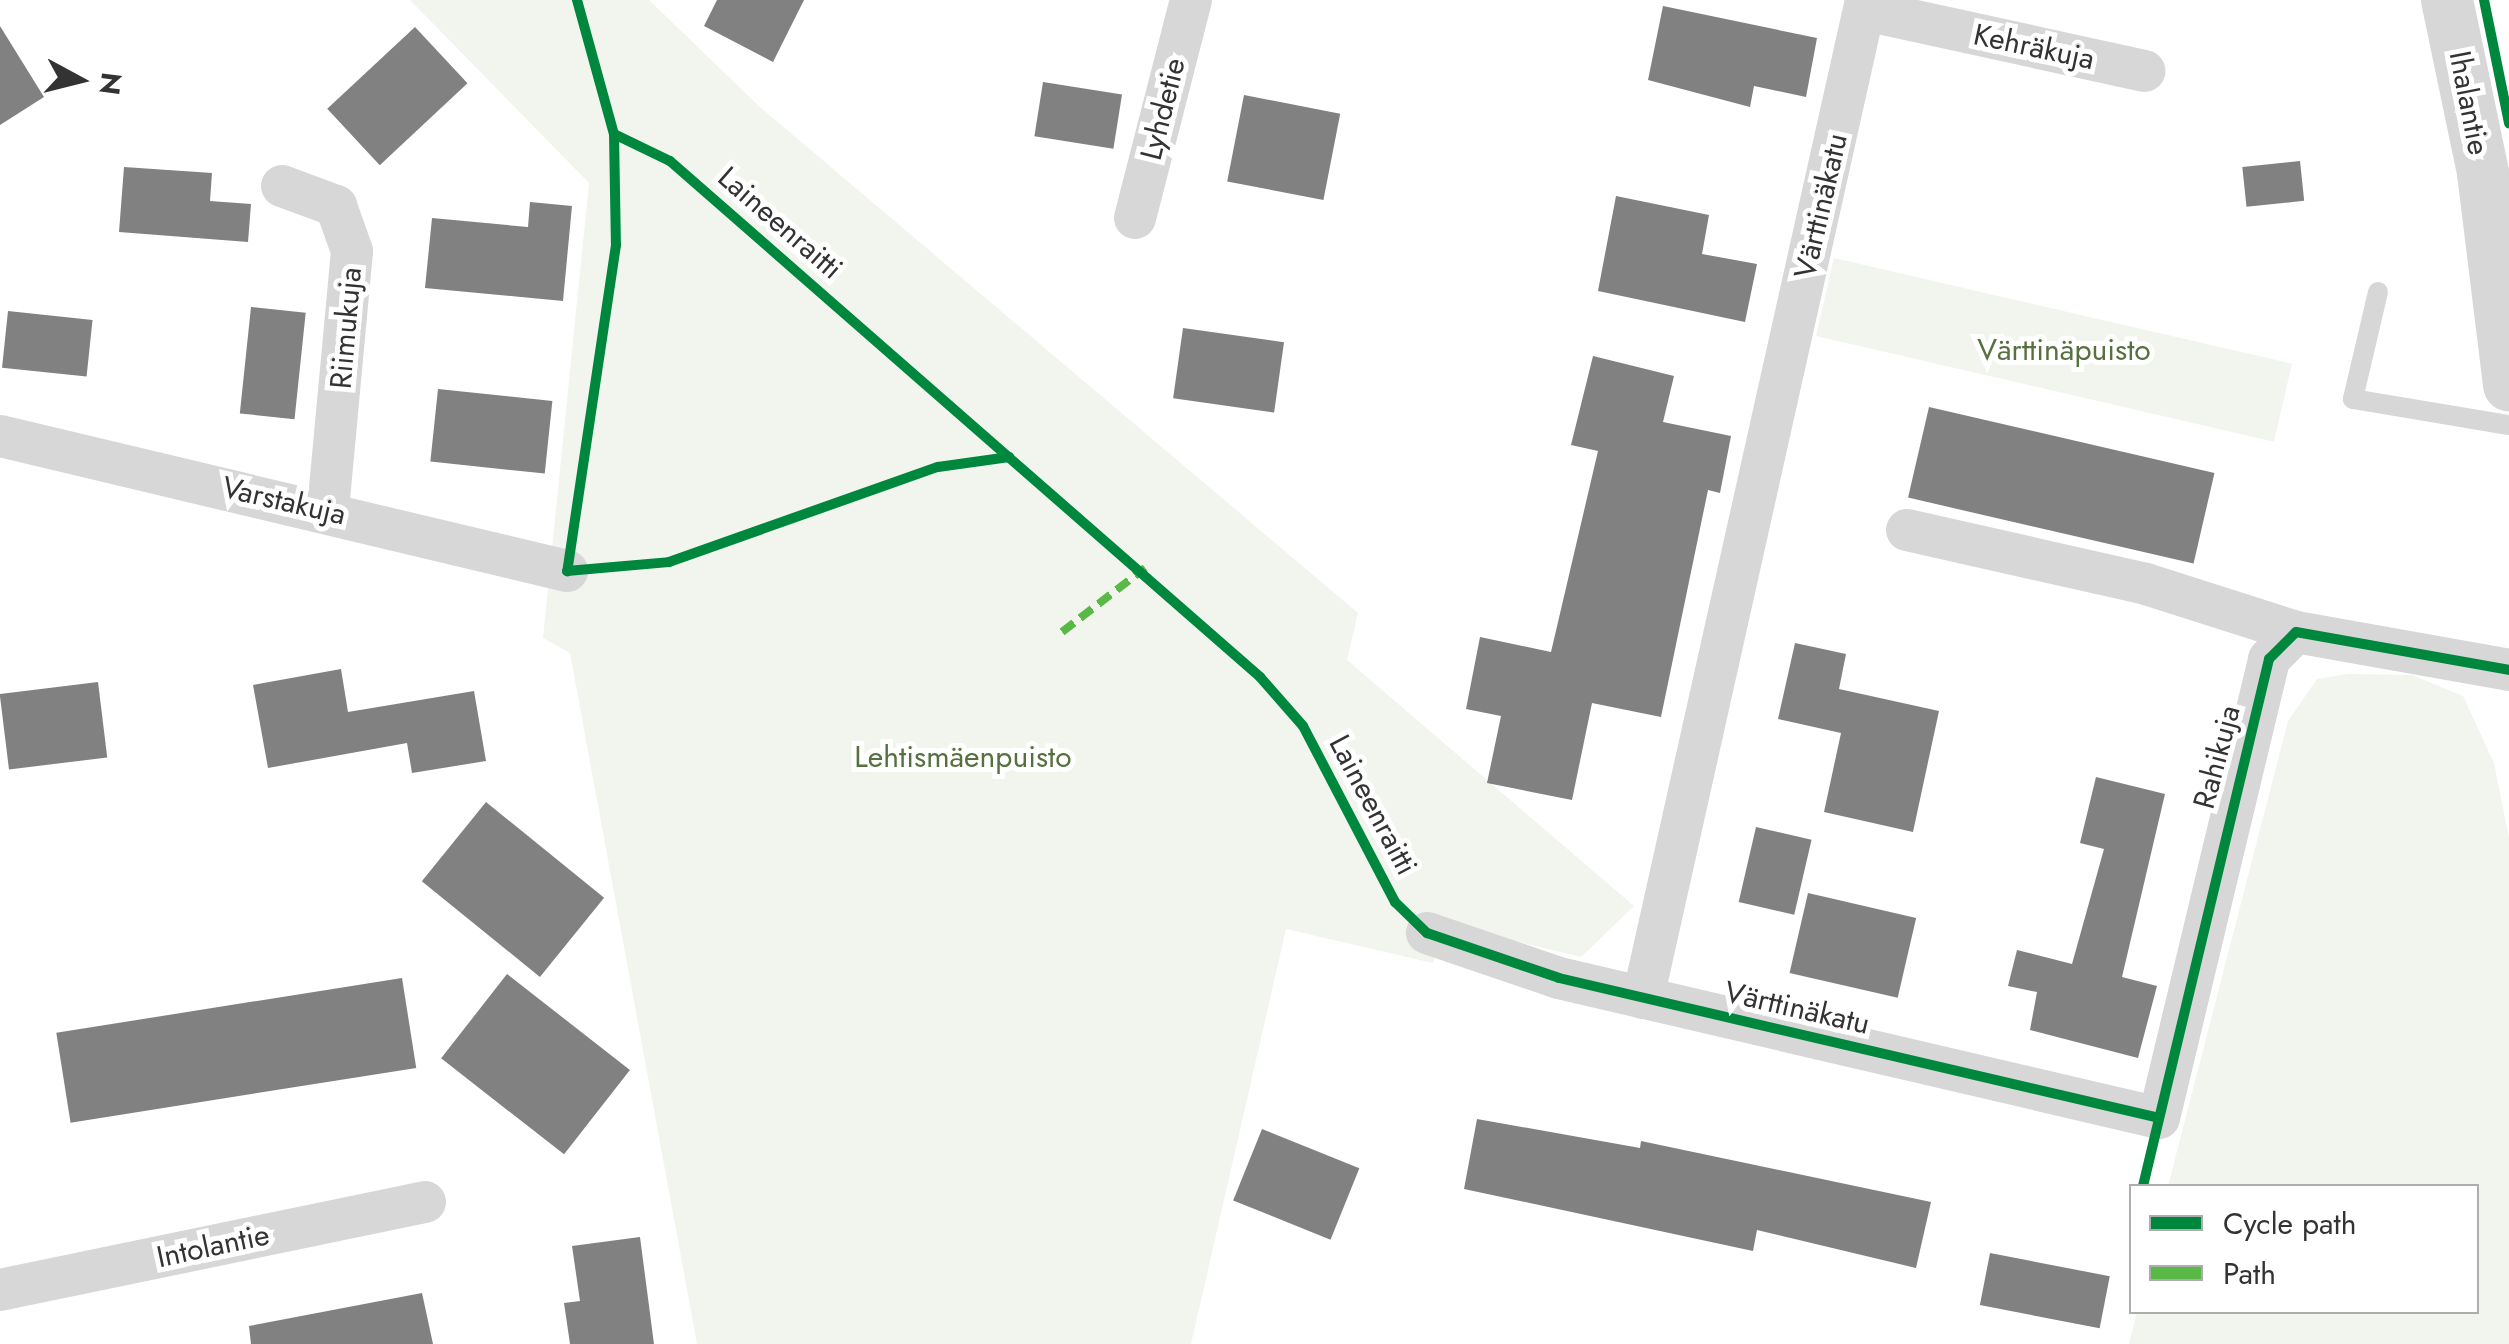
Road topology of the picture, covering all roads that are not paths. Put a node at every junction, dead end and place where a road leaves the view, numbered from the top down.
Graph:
1 (1191, 0) edge
2 (2446, 0) edge
3 (1866, 5) edge
4 (2144, 72) dead end
5 (2496, 173) edge
6 (282, 186) dead end
7 (1135, 218) dead end
8 (2378, 292) dead end
9 (2509, 386) edge
10 (2509, 426) edge
11 (0, 436) edge
12 (328, 511) junction
13 (1907, 530) dead end
14 (567, 571) dead end
15 (2296, 632) junction
16 (2509, 670) edge
17 (1427, 933) dead end
18 (1644, 998) junction
19 (2159, 1118) joint
20 (425, 1202) dead end
21 (0, 1290) edge

1 - 7 street, Lyhdetie
2 - 5 street, Ihalantie
3 - 4 street, Kehräkuja
3 - 18 street, Värttinäkatu
5 - 9 street, Ihalantie
6 - 12 street, Riimukuja
8 - 10 lane
11 - 12 street, Varstakuja
12 - 14 street, Varstakuja
13 - 15 street
15 - 16 street
15 - 19 street, Rahikuja
17 - 18 street, Värttinäkatu
18 - 19 street, Värttinäkatu
20 - 21 street, Intolantie

